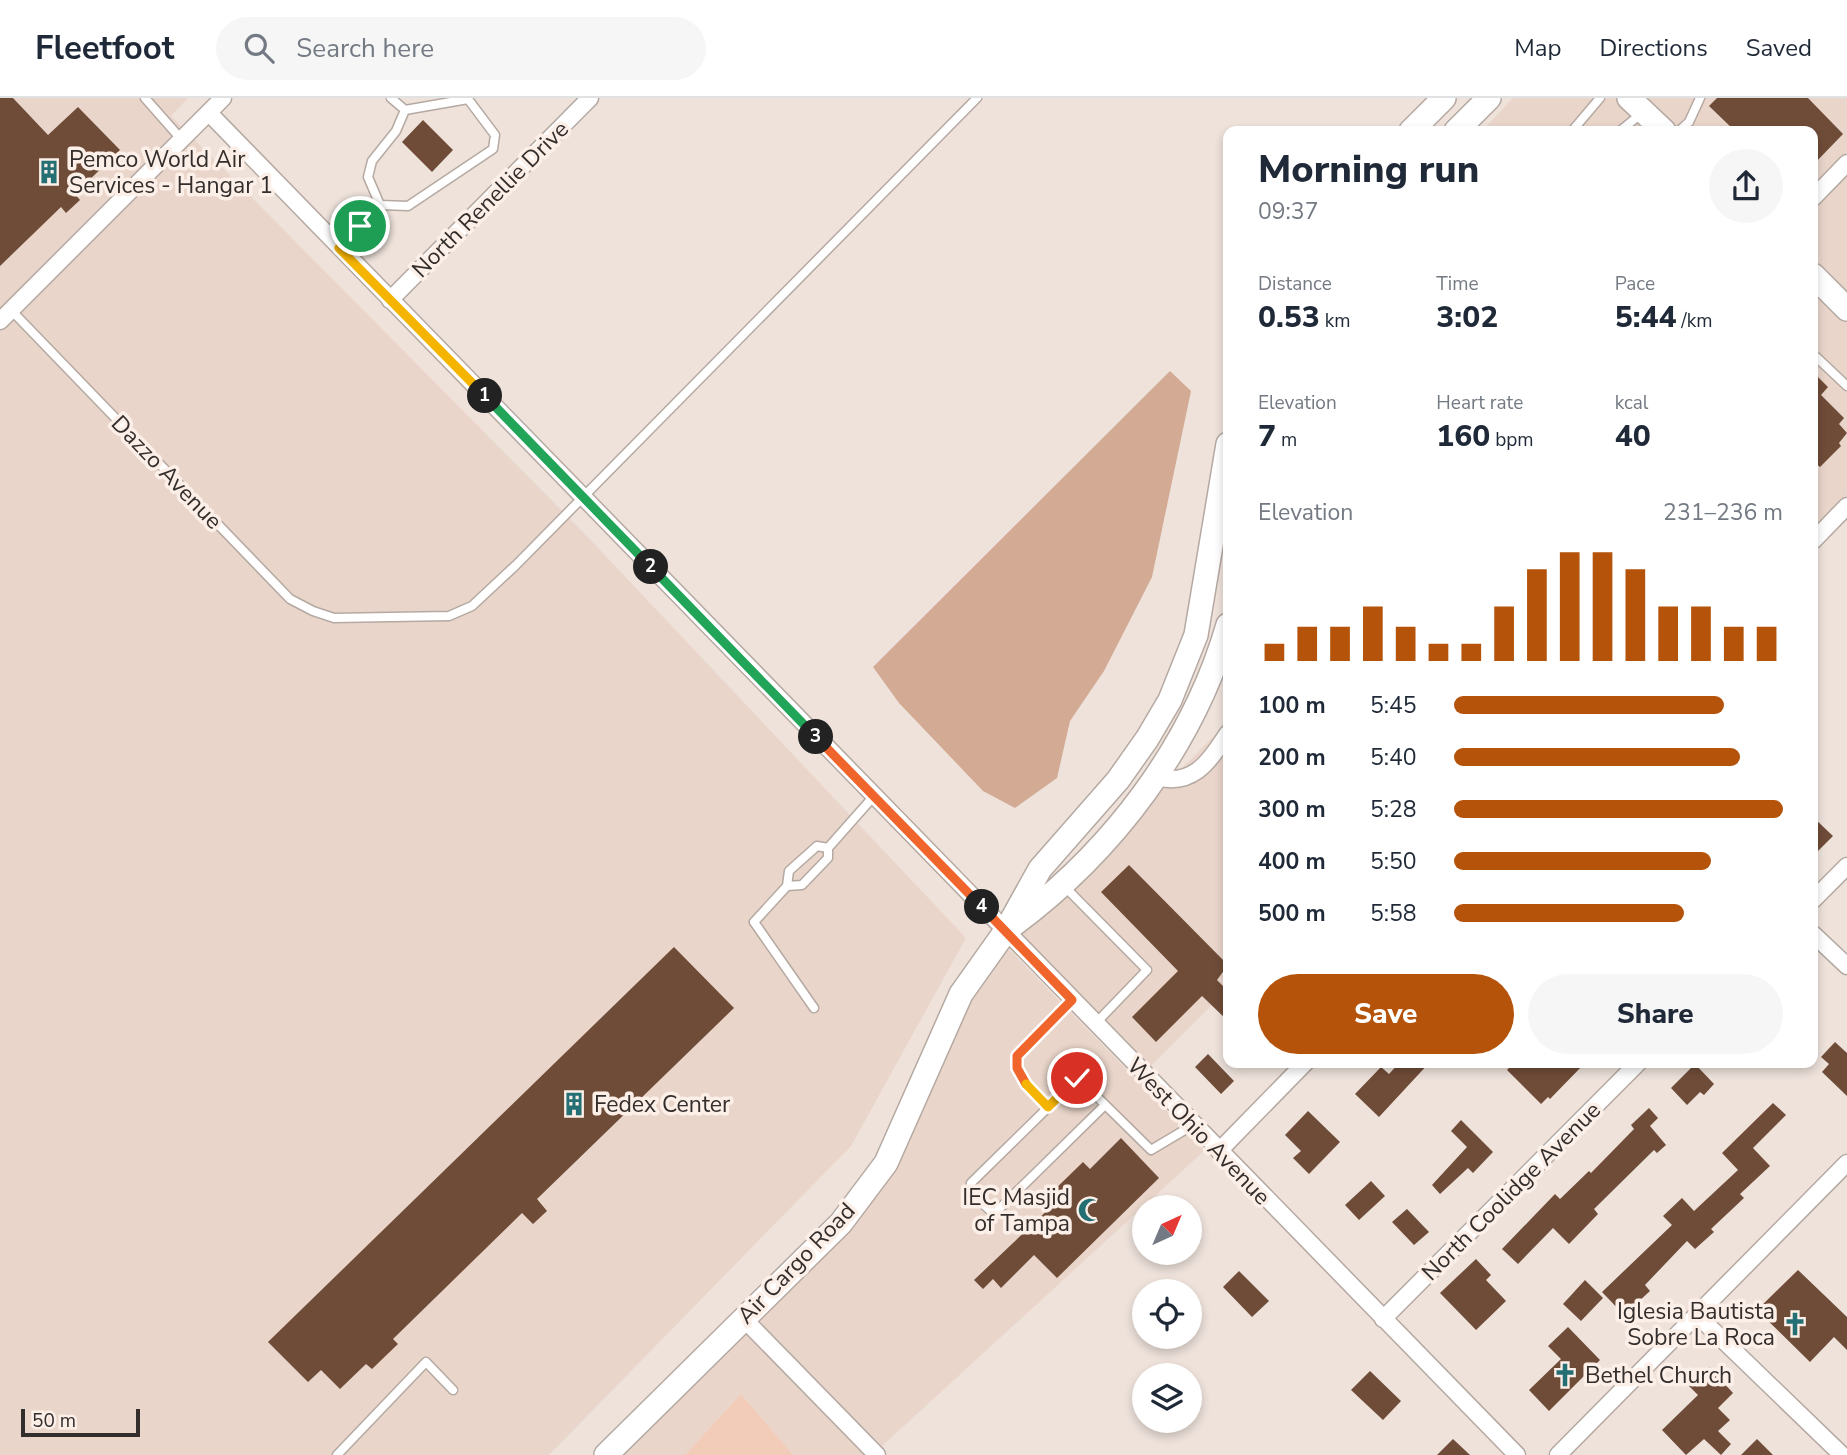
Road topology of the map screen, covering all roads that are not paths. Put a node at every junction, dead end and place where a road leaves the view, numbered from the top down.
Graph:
1 (223, 98) edge
2 (391, 98) edge
3 (590, 98) edge
4 (977, 98) edge
5 (1444, 98) edge
6 (1489, 98) edge
7 (1600, 98) edge
8 (1700, 98) edge
9 (144, 99) edge
10 (1636, 105) edge
11 (405, 110) junction
12 (209, 113) junction
13 (1416, 126) edge
14 (1461, 126) edge
15 (1576, 126) edge
16 (1623, 126) edge
17 (1659, 126) edge
18 (1685, 126) edge
19 (182, 139) junction
20 (1847, 163) edge
21 (1818, 193) edge
22 (380, 205) junction
23 (339, 248) junction
24 (1818, 280) edge
25 (390, 300) junction
26 (1847, 309) edge
27 (5, 316) edge
28 (1818, 359) edge
29 (1847, 386) edge
30 (1223, 474) edge
31 (584, 498) junction
32 (1847, 506) edge
33 (1818, 536) edge
34 (1223, 643) edge
35 (1223, 740) edge
36 (1156, 777) junction
37 (874, 796) junction
38 (828, 848) junction
39 (1847, 866) edge
40 (787, 886) junction
41 (1063, 886) junction
42 (1818, 895) edge
43 (1005, 932) junction
44 (1818, 939) edge
45 (1847, 966) edge
46 (1072, 1000) junction
47 (814, 1008) dead end
48 (1095, 1024) junction
49 (1300, 1068) edge
50 (1633, 1068) edge
51 (1105, 1105) junction
52 (1048, 1107) junction
53 (1193, 1125) junction
54 (1219, 1151) junction
55 (1845, 1168) edge
56 (1697, 1315) junction
57 (743, 1318) junction
58 (1383, 1319) junction
59 (453, 1390) dead end
60 (337, 1455) edge
61 (606, 1455) edge
62 (877, 1455) edge
63 (1517, 1455) edge
64 (1558, 1455) edge
65 (1842, 1455) edge

1 - 12 street
2 - 11 lane
3 - 25 street, North Renellie Drive
4 - 31 lane
5 - 13 street
6 - 14 street
7 - 15 lane
8 - 18 lane
9 - 19 lane
10 - 16 lane
10 - 17 street
11 - 22 lane
11 - 22 lane
12 - 19 street
12 - 23 street, West Ohio Avenue
19 - 27 street
20 - 21 street
22 - 23 lane
23 - 25 street, West Ohio Avenue
24 - 26 street
25 - 31 street, West Ohio Avenue
27 - 31 lane, Dazzo Avenue
28 - 29 lane
30 - 43 street, Air Cargo Road
31 - 37 street, West Ohio Avenue
32 - 33 street
34 - 36 street, Air Cargo Road
35 - 36 street
36 - 41 street, Air Cargo Road
37 - 38 lane
37 - 43 street, West Ohio Avenue
38 - 40 lane
38 - 40 lane
39 - 42 street
40 - 47 lane
41 - 43 street, Air Cargo Road
41 - 48 lane
43 - 46 street, West Ohio Avenue
43 - 57 street, Air Cargo Road
44 - 45 street
46 - 48 street, West Ohio Avenue
46 - 52 lane
48 - 53 street, West Ohio Avenue
49 - 54 street
50 - 58 street, North Coolidge Avenue
51 - 52 lane
51 - 52 lane
51 - 53 lane
53 - 54 street, West Ohio Avenue
54 - 58 street, West Ohio Avenue
55 - 56 street
56 - 64 street
56 - 65 street
57 - 61 street, Air Cargo Road
57 - 62 street
58 - 63 street, West Ohio Avenue
59 - 60 lane

